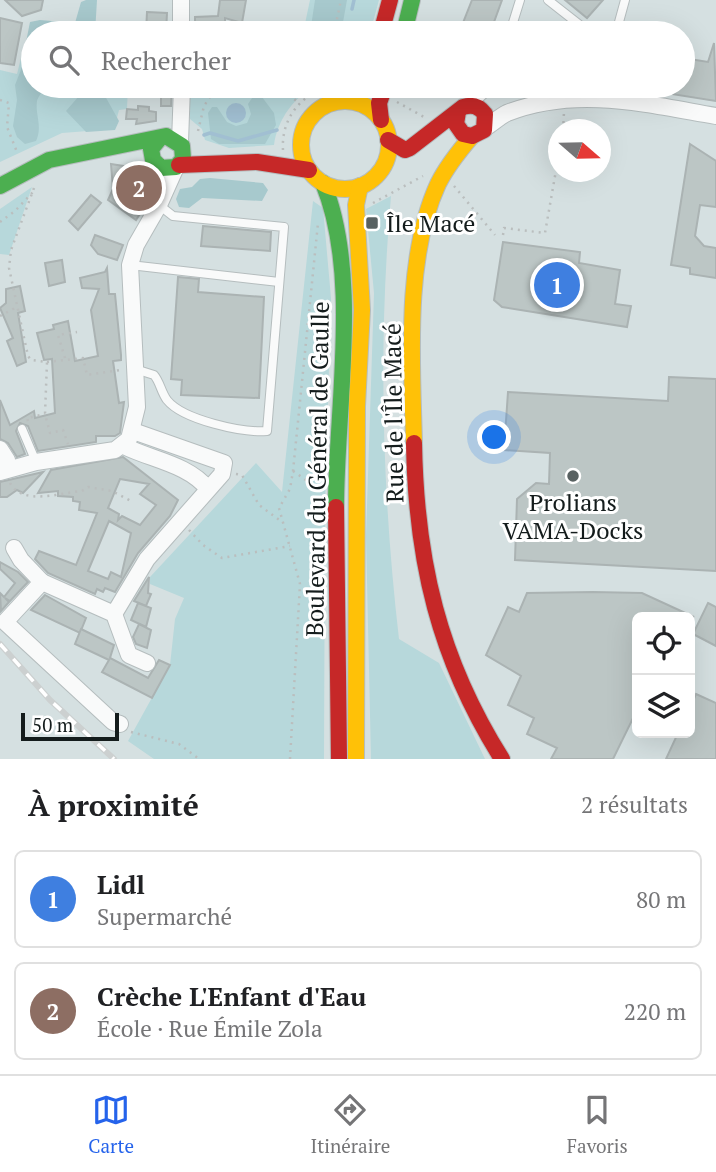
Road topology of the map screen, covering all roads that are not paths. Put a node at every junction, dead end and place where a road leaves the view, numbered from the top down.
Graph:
1 (181, 0) edge
2 (390, 0) edge
3 (412, 0) edge
4 (520, 0) edge
5 (548, 0) edge
6 (625, 0) edge
7 (181, 21) edge
8 (384, 21) edge
9 (407, 21) edge
10 (513, 21) edge
11 (575, 21) edge
12 (619, 21) edge
13 (182, 98) edge
14 (351, 98) edge
15 (382, 98) edge
16 (476, 98) edge
17 (568, 98) edge
18 (629, 98) edge
19 (348, 101) junction
20 (470, 108) junction
21 (506, 114) junction
22 (716, 116) edge
23 (381, 120) junction
24 (469, 135) junction
25 (302, 137) junction
26 (172, 140) junction
27 (388, 140) junction
28 (115, 147) junction
29 (221, 162) junction
30 (257, 162) junction
31 (167, 164) junction
32 (383, 166) junction
33 (309, 170) junction
34 (323, 183) junction
35 (360, 186) junction
36 (0, 187) edge
37 (159, 205) junction
38 (130, 265) junction
39 (279, 282) junction
40 (135, 369) junction
41 (22, 429) road end
42 (133, 431) junction
43 (124, 446) junction
44 (0, 449) edge
45 (36, 462) junction
46 (3, 471) edge
47 (208, 489) junction
48 (14, 548) dead end
49 (42, 582) junction
50 (114, 614) junction
51 (148, 663) dead end
52 (120, 724) road end
53 (339, 759) edge
54 (356, 759) edge
55 (502, 759) edge

1 - 7 street
2 - 8 main road
3 - 9 main road
4 - 10 lane
5 - 11 lane
6 - 12 lane
13 - 26 street
14 - 19 main road
15 - 23 main road
16 - 20 lane
17 - 21 street, Rue de l'Île Macé
18 - 22 street, Rue de l'Île Macé
19 - 23 main road
19 - 25 main road
20 - 21 street
20 - 24 main road
20 - 24 main road
20 - 27 main road
21 - 24 street, Rue de l'Île Macé
23 - 27 main road
24 - 32 main road
24 - 55 main road, Rue de l'Île Macé
25 - 30 main road
25 - 33 main road
26 - 28 main road
26 - 29 main road
26 - 31 main road
26 - 31 main road
27 - 32 main road
28 - 31 main road
28 - 36 main road
29 - 30 main road
29 - 31 main road
30 - 33 main road
31 - 37 street
32 - 35 main road
33 - 34 main road
34 - 35 main road
34 - 53 main road, Boulevard du Général de Gaulle
35 - 54 main road, Boulevard du Général de Gaulle
37 - 38 street
37 - 39 lane
38 - 39 lane
38 - 40 street
39 - 40 lane
40 - 42 street
41 - 45 lane
42 - 43 street
42 - 47 street
43 - 45 street
43 - 47 street
44 - 46 street
45 - 46 street
47 - 50 street
48 - 49 street
49 - 50 street
49 - 52 street
50 - 51 street

